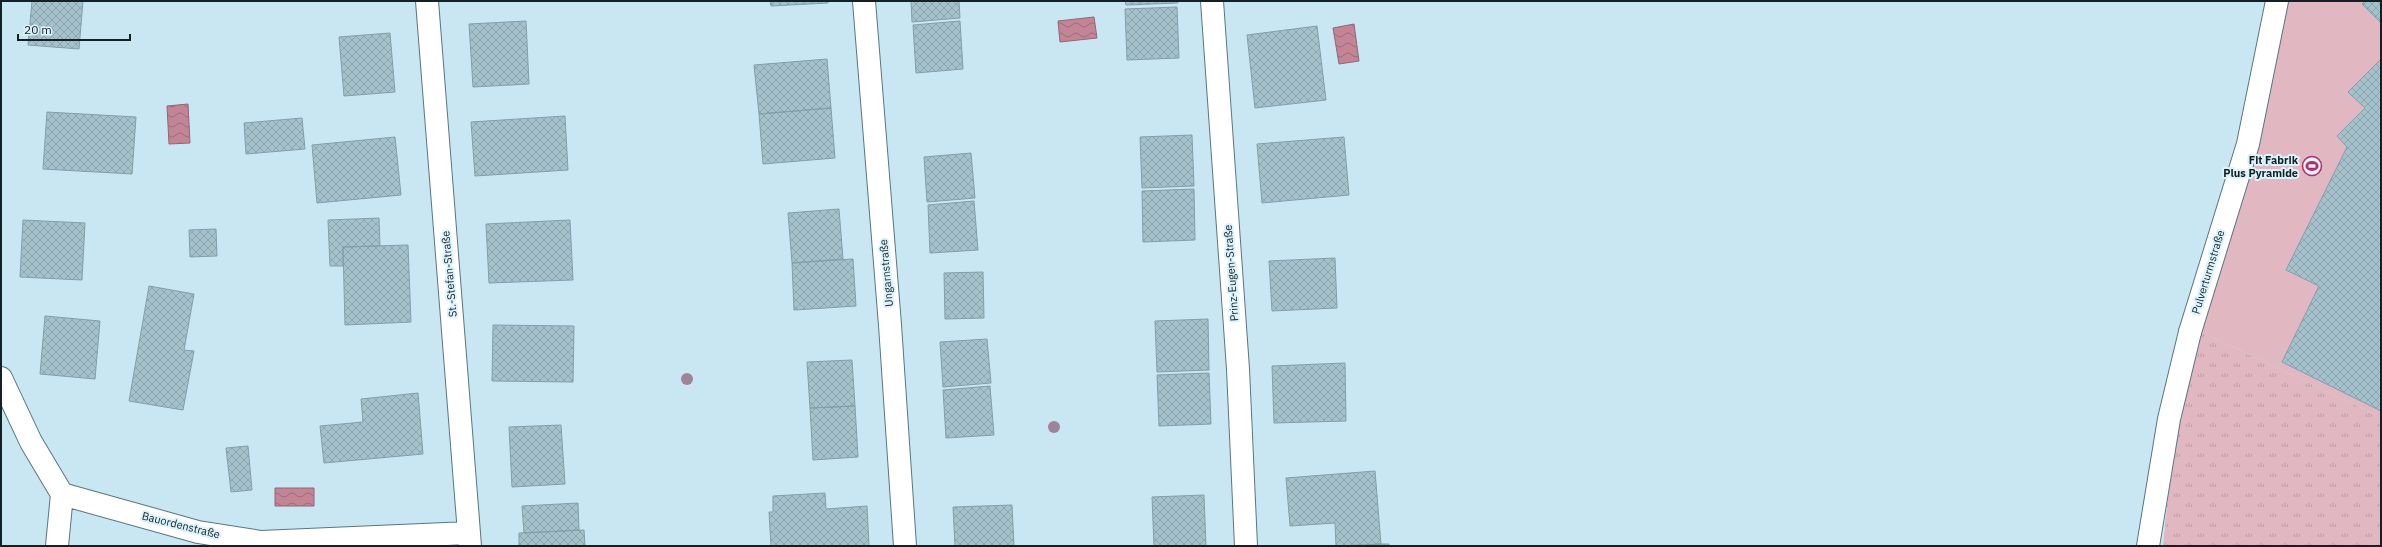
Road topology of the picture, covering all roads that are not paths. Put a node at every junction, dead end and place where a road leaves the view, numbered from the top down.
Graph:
1 (427, 1) edge
2 (864, 1) edge
3 (1212, 1) edge
4 (2277, 1) edge
5 (1, 378) edge
6 (62, 494) junction
7 (470, 540) edge
8 (57, 546) edge
9 (905, 546) edge
10 (1246, 546) edge
11 (2148, 546) edge

1 - 7 street, St.-Stefan-Straße
2 - 9 street, Ungarnstraße
3 - 10 street, Prinz-Eugen-Straße
4 - 11 street, Pulverturmstraße
5 - 6 street
6 - 7 street, Bauordenstraße
6 - 8 street

